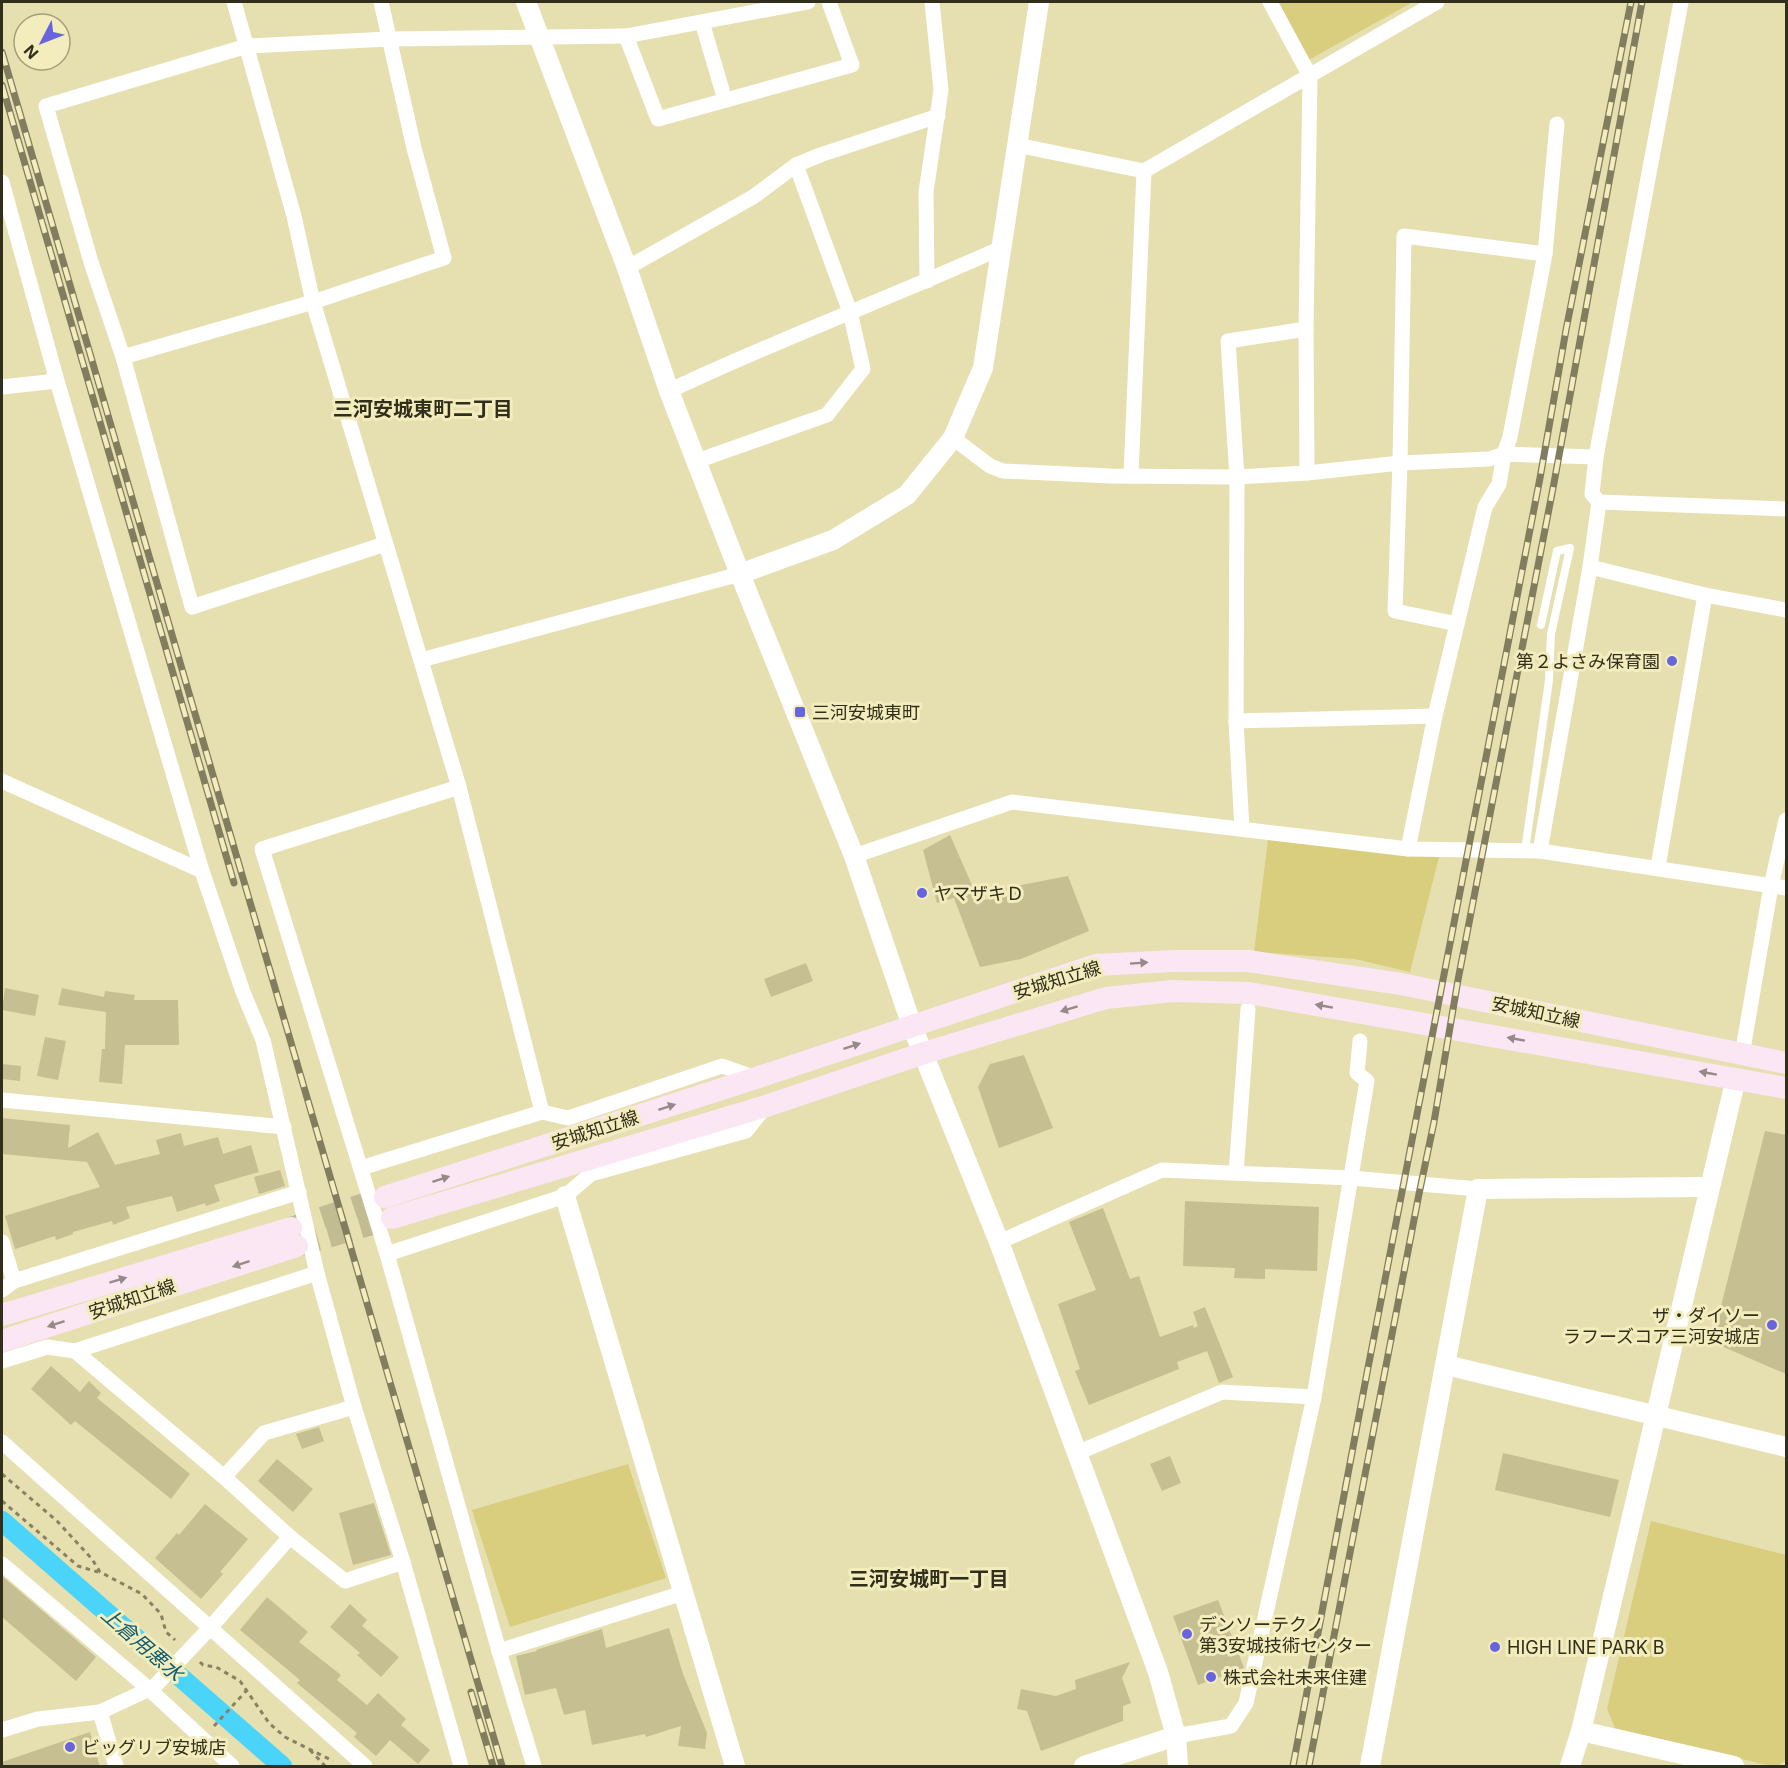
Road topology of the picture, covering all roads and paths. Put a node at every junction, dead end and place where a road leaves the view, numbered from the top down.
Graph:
1 (234, 2) edge
2 (381, 2) edge
3 (526, 2) edge
4 (808, 2) edge
5 (829, 2) edge
6 (932, 2) edge
7 (1039, 2) edge
8 (1270, 2) edge
9 (1681, 2) edge
10 (1430, 3) edge
11 (702, 22) junction
12 (540, 36) junction
13 (626, 36) junction
14 (389, 39) junction
15 (247, 46) junction
16 (1310, 76) junction
17 (725, 100) junction
18 (939, 116) junction
19 (1557, 124) dead end
20 (1017, 146) junction
21 (796, 165) junction
22 (1144, 171) junction
23 (2, 182) edge
24 (1001, 248) junction
25 (1545, 254) junction
26 (627, 268) junction
27 (927, 281) junction
28 (313, 302) junction
29 (850, 312) junction
30 (1306, 329) junction
31 (123, 357) junction
32 (57, 381) junction
33 (2, 387) edge
34 (669, 391) junction
35 (953, 438) junction
36 (1504, 454) junction
37 (1596, 457) junction
38 (697, 461) junction
39 (1400, 463) junction
40 (1307, 473) junction
41 (1131, 475) junction
42 (1237, 477) junction
43 (1599, 502) junction
44 (1786, 509) edge
45 (385, 544) junction
46 (1590, 567) junction
47 (740, 573) junction
48 (1705, 595) junction
49 (1786, 609) edge
50 (1456, 624) junction
51 (1541, 625) dead end
52 (420, 660) junction
53 (1435, 716) junction
54 (1236, 721) junction
55 (2, 781) edge
56 (459, 787) junction
57 (1786, 820) edge
58 (1242, 830) junction
59 (1408, 849) junction
60 (1532, 851) junction
61 (854, 856) junction
62 (1658, 867) junction
63 (202, 871) junction
64 (1779, 887) edge
65 (1248, 1010) dead end
66 (912, 1026) junction
67 (1360, 1041) dead end
68 (924, 1053) junction
69 (1742, 1055) junction
70 (1786, 1063) edge
71 (756, 1078) junction
72 (1736, 1078) junction
73 (1786, 1088) edge
74 (2, 1100) edge
75 (766, 1106) junction
76 (542, 1112) junction
77 (284, 1127) junction
78 (361, 1168) junction
79 (1236, 1173) junction
80 (1352, 1178) junction
81 (1709, 1187) junction
82 (1478, 1189) junction
83 (299, 1192) junction
84 (565, 1196) junction
85 (2, 1242) edge
86 (999, 1242) junction
87 (387, 1254) junction
88 (317, 1273) junction
89 (8, 1285) edge
90 (2, 1315) edge
91 (2, 1341) edge
92 (75, 1351) junction
93 (2, 1362) edge
94 (1446, 1365) junction
95 (1314, 1397) junction
96 (354, 1407) junction
97 (1656, 1414) junction
98 (2, 1442) edge
99 (1786, 1447) edge
100 (1077, 1453) junction
101 (2, 1474) edge
102 (224, 1477) junction
103 (2, 1500) edge
104 (290, 1537) junction
105 (403, 1562) junction
106 (2, 1564) edge
107 (100, 1572) junction
108 (683, 1593) junction
109 (209, 1629) junction
110 (499, 1651) junction
111 (183, 1657) junction
112 (152, 1688) junction
113 (247, 1690) junction
114 (100, 1712) junction
115 (2, 1730) edge
116 (1581, 1731) junction
117 (207, 1733) dead end
118 (1176, 1736) junction
119 (307, 1747) junction
120 (340, 1765) dead end
121 (117, 1767) edge
122 (232, 1767) edge
123 (325, 1767) edge
124 (365, 1767) edge
125 (461, 1767) edge
126 (534, 1767) edge
127 (735, 1767) edge
128 (1084, 1767) edge
129 (1178, 1767) edge
130 (1370, 1767) edge
131 (1570, 1767) edge
132 (1734, 1767) edge

1 - 15 street
2 - 14 street
3 - 12 street
4 - 11 street
5 - 17 street
6 - 18 street
7 - 20 street
8 - 16 street
9 - 37 street
10 - 16 street
11 - 13 street
11 - 17 street
12 - 13 street
12 - 14 street
12 - 26 street
13 - 17 street
14 - 15 street
14 - 28 street
15 - 28 street
15 - 31 street
16 - 22 street
16 - 30 street
18 - 21 street
18 - 27 street
19 - 25 street
20 - 22 street
20 - 24 street
21 - 26 street
21 - 29 street
22 - 41 street
23 - 32 street
24 - 27 street
24 - 35 street
25 - 36 street
25 - 39 street
26 - 34 street
27 - 29 street
28 - 31 street
28 - 45 street
29 - 34 street
29 - 38 street
30 - 40 street
30 - 42 street
31 - 45 street
32 - 33 street
32 - 63 street
34 - 38 street
35 - 41 street
35 - 47 street
36 - 37 street
36 - 39 street
36 - 50 street
37 - 43 street
38 - 47 street
39 - 40 street
39 - 50 street
40 - 42 street
41 - 42 street
42 - 54 street
43 - 44 street
43 - 46 street
45 - 52 street
46 - 48 street
46 - 60 street
47 - 52 street
47 - 61 street
48 - 49 street
48 - 62 street
50 - 53 street
51 - 60 lane
52 - 56 street
53 - 54 street
53 - 59 street
54 - 58 street
55 - 63 street
56 - 76 street
56 - 78 street
57 - 64 street
58 - 59 street
58 - 61 street
59 - 60 street
60 - 62 street
61 - 66 street
62 - 64 street
63 - 77 street
64 - 69 street
65 - 79 street
66 - 68 street
66 -> 69 main road, 安城知立線
71 -> 66 main road, 安城知立線
67 - 80 street
72 -> 68 main road, 安城知立線
68 - 75 main road, 安城知立線
68 - 86 street
69 - 70 main road, 安城知立線
75 -> 71 main road, 安城知立線
71 - 76 street
72 - 73 main road, 安城知立線
72 - 81 street
74 - 77 street
75 - 84 street
76 - 78 street
77 - 83 street
78 - 87 street
79 - 80 street
79 - 86 street
80 - 82 street
80 - 95 street
81 - 82 street
81 - 97 street
82 - 94 street
83 - 88 street
83 - 89 street
84 - 87 street
84 - 108 street
85 - 89 street
86 - 100 street
87 - 110 street
88 - 92 street
88 - 96 street
90 -> 91 main road, 安城知立線
92 - 93 street
92 - 102 street
94 - 97 street
94 - 130 street
95 - 100 street
95 - 118 street
96 - 102 street
96 - 105 street
97 - 99 street
97 - 116 street
98 - 109 street
100 - 118 street
101 - 107 path
102 - 104 street
103 - 107 path
104 - 105 street
104 - 109 street
105 - 125 street
106 - 112 street
107 - 111 path
108 - 110 street
108 - 127 street
109 - 111 street
109 - 124 street
110 - 126 street
111 - 112 street
111 - 113 path
112 - 114 street
112 - 122 street
113 - 117 path
113 - 119 path
114 - 115 street
114 - 121 street
116 - 131 street
116 - 132 street
118 - 128 street
118 - 129 street
119 - 120 path
119 - 123 path

